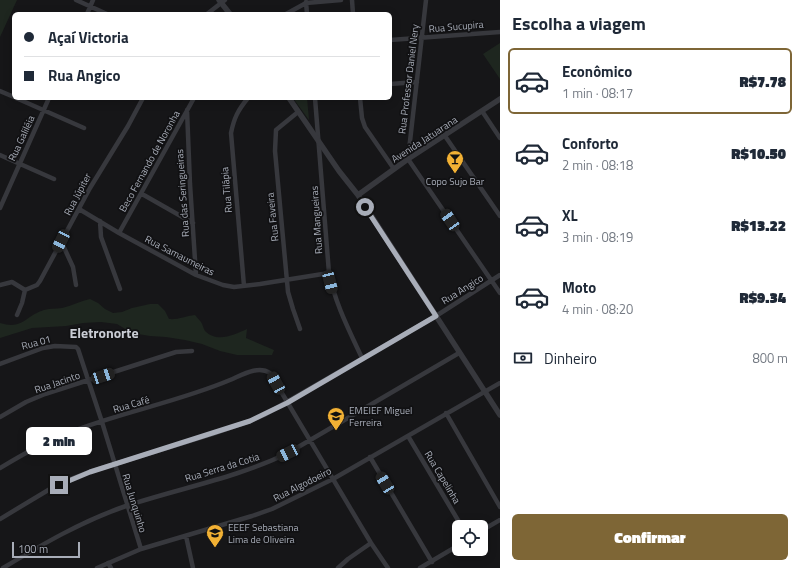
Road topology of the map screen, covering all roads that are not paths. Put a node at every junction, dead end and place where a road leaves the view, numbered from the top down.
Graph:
1 (76, 0) edge
2 (93, 0) edge
3 (341, 0) edge
4 (352, 0) edge
5 (426, 0) edge
6 (222, 1) edge
7 (306, 1) edge
8 (90, 6) junction
9 (87, 12) edge
10 (103, 12) edge
11 (209, 12) edge
12 (229, 12) edge
13 (289, 12) edge
14 (307, 12) edge
15 (353, 12) edge
16 (500, 32) edge
17 (422, 38) junction
18 (392, 40) edge
19 (417, 82) junction
20 (392, 84) edge
21 (0, 91) edge
22 (12, 97) edge
23 (500, 99) edge
24 (19, 100) edge
25 (48, 100) edge
26 (142, 100) edge
27 (193, 100) edge
28 (246, 100) edge
29 (290, 100) edge
30 (315, 100) edge
31 (360, 100) edge
32 (187, 110) junction
33 (44, 111) junction
34 (482, 111) junction
35 (298, 112) junction
36 (84, 128) dead end
37 (444, 136) junction
38 (500, 138) edge
39 (319, 141) junction
40 (0, 155) edge
41 (408, 160) junction
42 (19, 164) junction
43 (394, 169) junction
44 (54, 179) dead end
45 (142, 194) junction
46 (358, 195) junction
47 (0, 208) edge
48 (79, 209) junction
49 (500, 216) edge
50 (100, 221) junction
51 (193, 223) junction
52 (119, 233) junction
53 (61, 241) junction
54 (329, 273) junction
55 (196, 275) junction
56 (500, 275) edge
57 (287, 280) junction
58 (491, 281) junction
59 (0, 284) edge
60 (76, 285) dead end
61 (244, 286) junction
62 (120, 289) dead end
63 (25, 290) junction
64 (500, 293) edge
65 (17, 315) dead end
66 (436, 316) junction
67 (300, 329) dead end
68 (77, 348) joint
69 (192, 351) dead end
70 (459, 353) junction
71 (362, 358) junction
72 (0, 364) edge
73 (89, 380) junction
74 (500, 383) edge
75 (485, 392) junction
76 (287, 403) junction
77 (446, 413) junction
78 (500, 414) edge
79 (0, 418) edge
80 (102, 422) junction
81 (408, 436) junction
82 (310, 441) junction
83 (370, 457) junction
84 (114, 465) junction
85 (0, 468) edge
86 (332, 479) junction
87 (127, 506) junction
88 (500, 507) edge
89 (0, 519) edge
90 (458, 520) edge
91 (500, 520) edge
92 (488, 527) edge
93 (186, 536) junction
94 (371, 544) junction
95 (141, 549) junction
96 (452, 549) edge
97 (432, 562) junction
98 (108, 563) junction
99 (3, 568) edge
100 (97, 568) edge
101 (111, 568) edge
102 (193, 568) edge
103 (338, 568) edge
104 (388, 568) edge
105 (420, 568) edge

1 - 8 street
2 - 8 street
3 - 7 street
4 - 15 street
5 - 17 street, Rua Professor Daniel Nery
6 - 11 street
6 - 12 street
7 - 13 street
7 - 14 street
8 - 9 street
8 - 10 street
16 - 17 street, Rua Sucupira
17 - 18 street, Rua Sucupira
17 - 19 street, Rua Professor Daniel Nery
19 - 20 street
19 - 41 street, Rua Professor Daniel Nery
21 - 22 street
23 - 34 street, Avenida Jatuarana
24 - 33 street
25 - 33 street, Rua Galiléia
26 - 48 street, Rua Júpiter
27 - 32 street, Beco Fernando de Noronha
28 - 61 street, Rua Tilápia
29 - 35 street
30 - 39 street, Rua Mangueiras
31 - 43 street
32 - 45 street, Beco Fernando de Noronha
32 - 51 street, Rua das Seringueiras
33 - 36 street
33 - 42 street, Rua Galiléia
34 - 37 street, Avenida Jatuarana
34 - 38 street
35 - 39 street
35 - 57 street, Rua Faveira
37 - 41 street, Avenida Jatuarana
37 - 49 street
39 - 46 street
39 - 54 street, Rua Mangueiras
40 - 42 street
41 - 43 street, Avenida Jatuarana
41 - 58 street
42 - 44 street
42 - 47 street, Rua Galiléia
43 - 46 street, Avenida Jatuarana
45 - 51 street
45 - 52 street, Beco Fernando de Noronha
46 - 66 street
48 - 50 street, Rua Samaumeiras
48 - 53 street, Rua Júpiter
50 - 52 street, Rua Samaumeiras
50 - 62 street
51 - 55 street, Rua das Seringueiras
52 - 55 street, Rua Samaumeiras
53 - 60 street
53 - 63 street, Rua Júpiter
54 - 57 street, Rua Samaumeiras
54 - 71 street, Rua Mangueiras
55 - 61 street, Rua Samaumeiras
56 - 58 street, Rua Angico
57 - 61 street, Rua Samaumeiras
57 - 67 street, Rua Faveira
58 - 64 street
58 - 66 street, Rua Angico
59 - 63 street
63 - 65 street
66 - 70 street
66 - 71 street, Rua Angico
68 - 72 street, Rua 01
68 - 73 street, Rua Junquinho
69 - 73 street, Rua Jacinto
70 - 75 street
70 - 82 street, Rua Serra da Cotia
71 - 76 street, Rua Angico
73 - 79 street, Rua Jacinto
73 - 80 street, Rua Junquinho
74 - 75 street, Rua Algodoeiro
75 - 77 street, Rua Algodoeiro
75 - 78 street
76 - 80 street, Rua Café
76 - 82 street
76 - 84 street, Rua Angico
77 - 81 street, Rua Algodoeiro
77 - 88 street
80 - 84 street, Rua Junquinho
80 - 85 street, Rua Café
81 - 83 street, Rua Algodoeiro
81 - 90 street, Rua Capelinha
82 - 86 street
82 - 87 street, Rua Serra da Cotia
83 - 86 street, Rua Algodoeiro
83 - 97 street
84 - 87 street, Rua Junquinho
84 - 89 street, Rua Angico
86 - 93 street, Rua Algodoeiro
86 - 94 street
87 - 95 street, Rua Junquinho
87 - 99 street, Rua Serra da Cotia
91 - 92 street
93 - 95 street, Rua Algodoeiro
93 - 102 street
94 - 103 street
94 - 104 street
95 - 98 street, Rua Algodoeiro
96 - 97 street
97 - 105 street
98 - 100 street, Rua Algodoeiro
98 - 101 street

